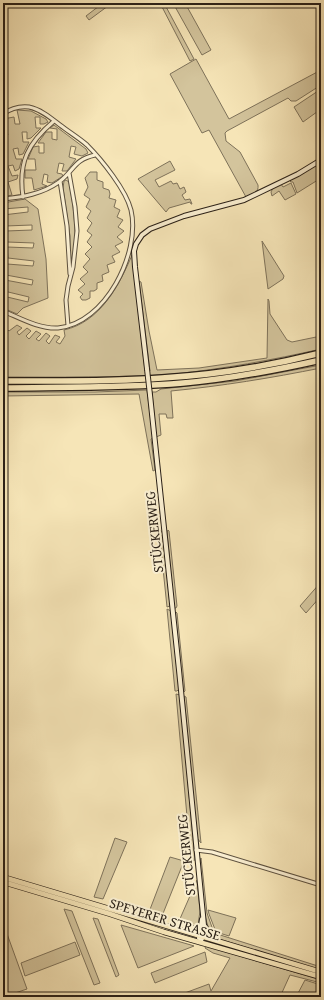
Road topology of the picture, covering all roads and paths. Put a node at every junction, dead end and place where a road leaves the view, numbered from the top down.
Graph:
1 (3, 114) edge
2 (54, 121) junction
3 (95, 155) junction
4 (321, 160) edge
5 (69, 173) junction
6 (60, 181) junction
7 (23, 197) junction
8 (3, 200) edge
9 (70, 276) junction
10 (3, 311) edge
11 (68, 326) junction
12 (321, 353) edge
13 (321, 360) edge
14 (3, 382) edge
15 (3, 388) edge
16 (196, 850) junction
17 (3, 878) edge
18 (3, 882) edge
19 (321, 885) edge
20 (203, 916) junction
21 (204, 925) junction
22 (201, 936) junction
23 (217, 941) junction
24 (200, 942) junction
25 (321, 972) edge
26 (321, 977) edge

1 - 2 street
2 - 3 street
2 - 7 street
3 - 5 street
3 - 11 street
4 - 16 street, STÜCKERWEG, bridge
5 - 6 street
5 - 9 street
6 - 7 street
6 - 9 street
7 - 8 street
9 - 11 street
10 - 11 street
12 - 14 highway
13 - 15 highway
16 - 19 street
16 - 20 street, STÜCKERWEG
17 - 22 main road, SPEYERER STRASSE
18 - 24 main road, SPEYERER STRASSE
20 - 21 street, STÜCKERWEG
20 - 22 street, STÜCKERWEG
21 - 22 street, STÜCKERWEG
21 - 23 street
22 - 23 main road, SPEYERER STRASSE
22 - 24 street, STÜCKERWEG
23 - 25 main road, SPEYERER STRASSE
24 - 26 main road, SPEYERER STRASSE

